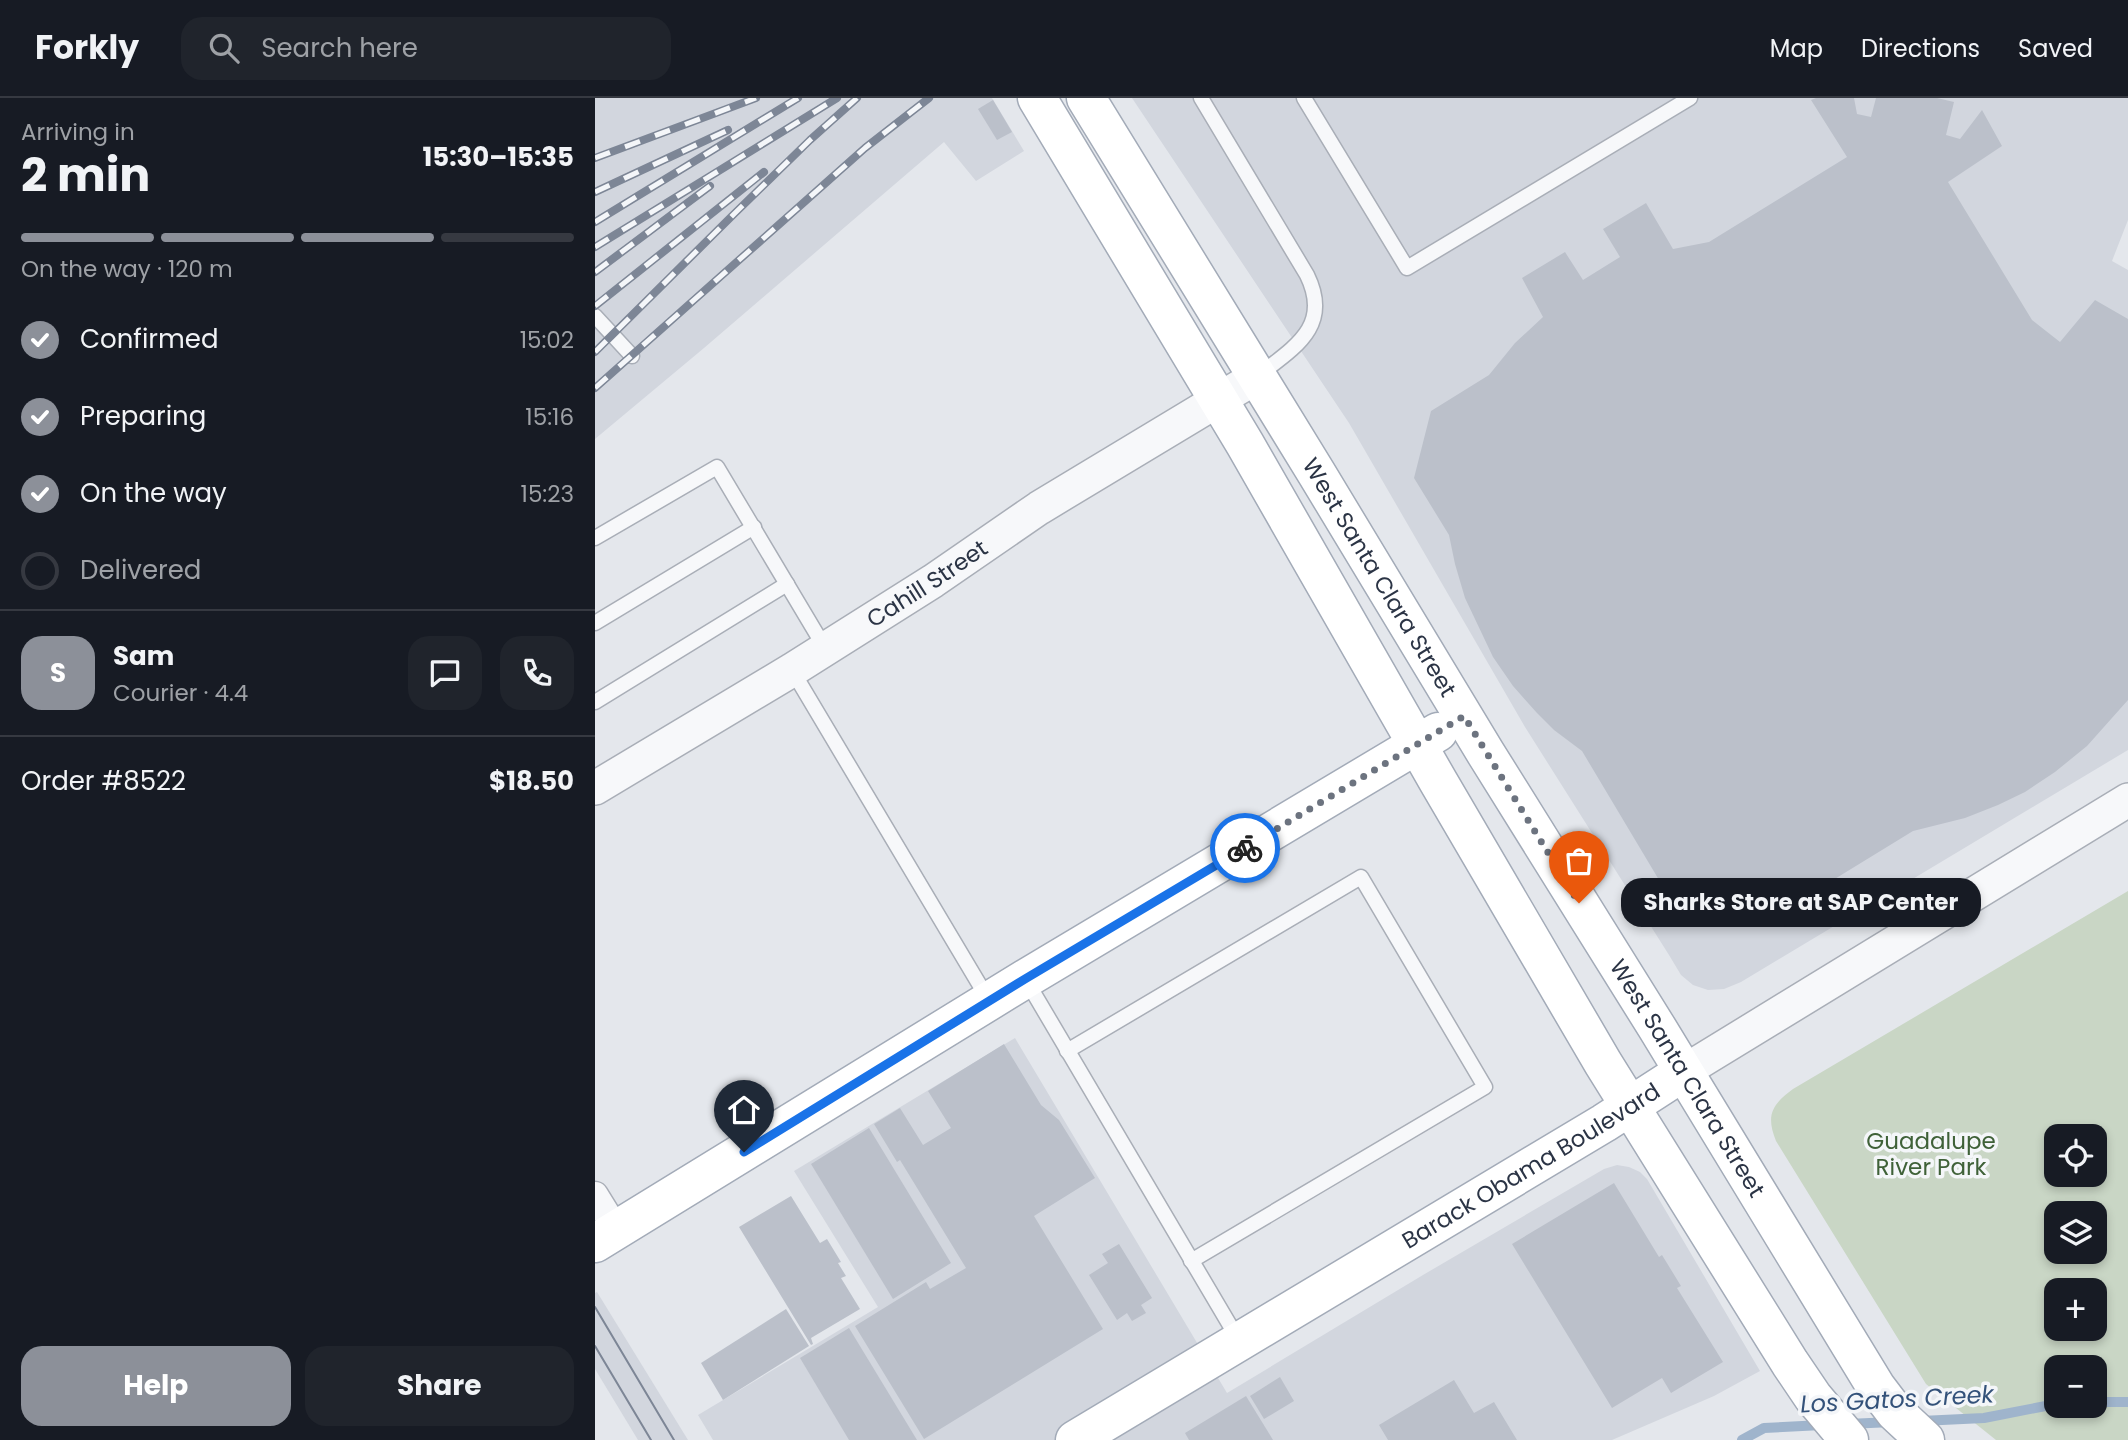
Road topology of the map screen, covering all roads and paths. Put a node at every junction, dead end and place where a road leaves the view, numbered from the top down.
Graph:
1 (1037, 98) edge
2 (1086, 98) edge
3 (1201, 98) edge
4 (1304, 98) edge
5 (1690, 98) edge
6 (595, 316) edge
7 (632, 356) dead end
8 (1258, 376) junction
9 (1218, 401) junction
10 (754, 527) junction
11 (595, 538) edge
12 (787, 584) junction
13 (595, 623) edge
14 (825, 648) junction
15 (792, 670) junction
16 (595, 702) edge
17 (1464, 716) junction
18 (1417, 744) junction
19 (595, 788) edge
20 (2128, 800) edge
21 (1025, 979) junction
22 (989, 1001) junction
23 (1067, 1051) junction
24 (1682, 1072) junction
25 (1630, 1106) junction
26 (595, 1195) edge
27 (606, 1236) edge
28 (1191, 1261) junction
29 (1240, 1342) junction
30 (1075, 1440) edge
31 (1849, 1440) edge
32 (1926, 1440) edge

1 - 9 main road, West Santa Clara Street
2 - 8 main road, West Santa Clara Street
3 - 8 lane
4 - 5 lane
6 - 7 lane
8 - 9 street, Cahill Street
8 - 17 main road, West Santa Clara Street
9 - 14 street, Cahill Street
9 - 18 main road, West Santa Clara Street
10 - 11 lane
10 - 12 lane
10 - 13 lane
12 - 14 lane
12 - 16 lane
14 - 15 street, Cahill Street
15 - 19 street, Cahill Street
15 - 22 lane
17 - 18 main road
17 - 24 main road, West Santa Clara Street
18 - 21 main road
18 - 25 main road, West Santa Clara Street
20 - 24 street, Barack Obama Boulevard
21 - 22 main road
21 - 23 lane
22 - 27 main road
23 - 28 lane
23 - 28 lane
24 - 25 main road, Barack Obama Boulevard
24 - 32 main road, West Santa Clara Street
25 - 29 main road, Barack Obama Boulevard
25 - 31 main road, West Santa Clara Street
26 - 27 street
28 - 29 lane
29 - 30 main road, Barack Obama Boulevard

